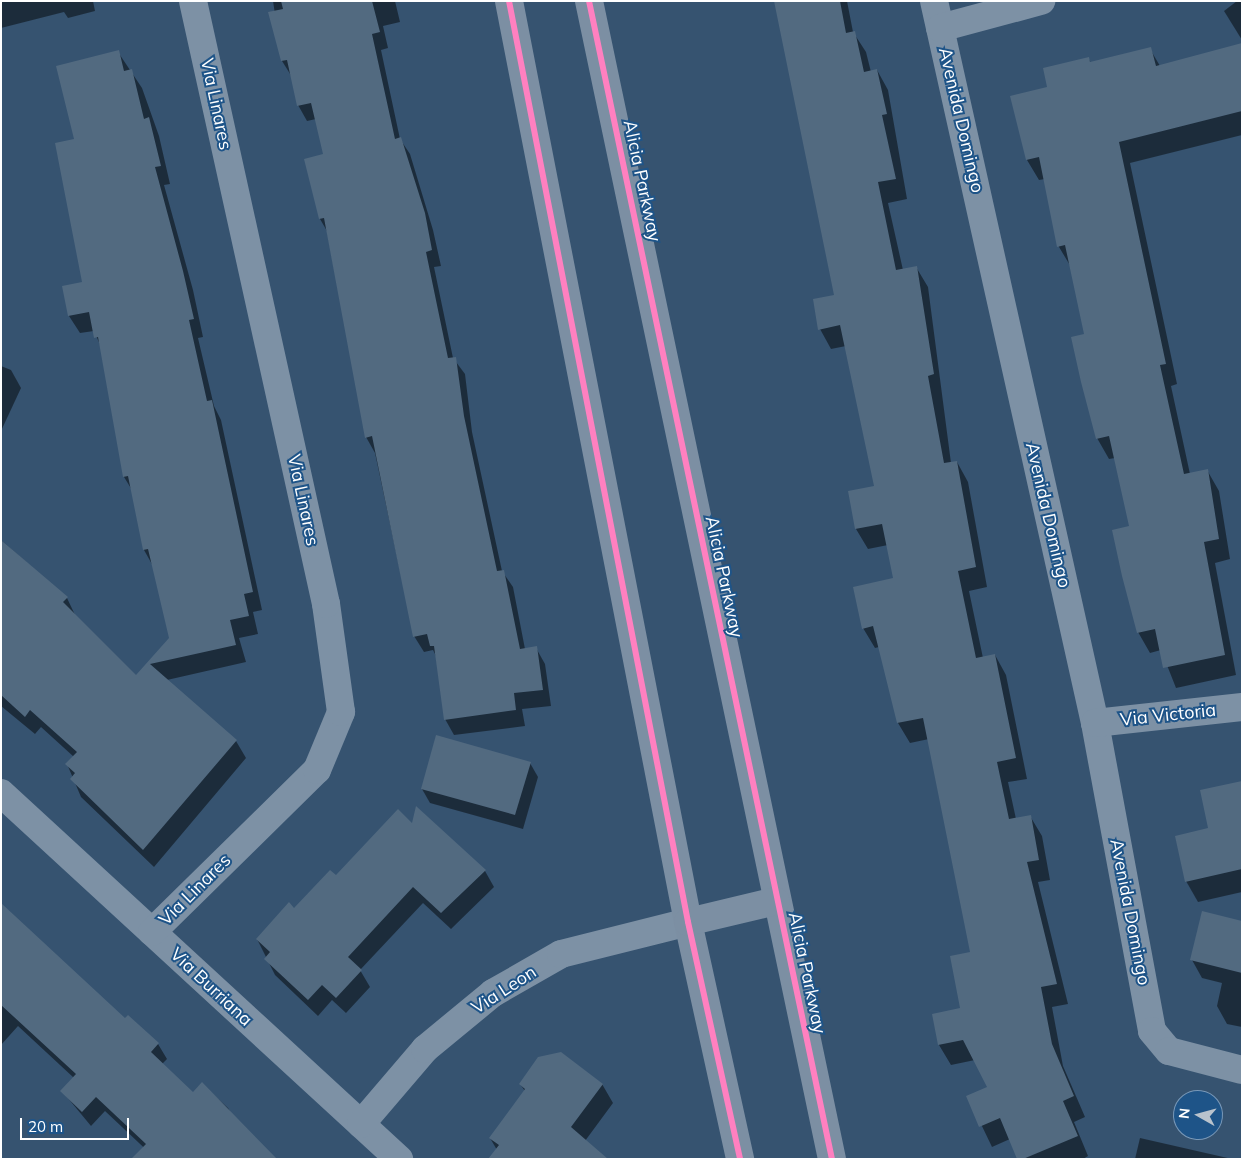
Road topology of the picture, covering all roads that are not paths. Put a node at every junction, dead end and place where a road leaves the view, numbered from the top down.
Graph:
1 (193, 1) edge
2 (509, 1) edge
3 (589, 1) edge
4 (934, 1) edge
5 (1041, 1) edge
6 (940, 28) junction
7 (1242, 707) edge
8 (1095, 723) junction
9 (1, 794) edge
10 (776, 901) junction
11 (688, 922) junction
12 (152, 932) junction
13 (1242, 1070) edge
14 (361, 1124) junction
15 (399, 1159) edge
16 (740, 1159) edge
17 (832, 1159) edge

1 - 12 street, Via Linares
2 - 11 main road
3 - 10 main road, Alicia Parkway
4 - 6 street, Avenida Domingo
5 - 6 street
6 - 8 street, Avenida Domingo
7 - 8 street, Via Victoria
8 - 13 street, Avenida Domingo
9 - 12 street, Via Burriana
10 - 11 main road
10 - 17 main road, Alicia Parkway
11 - 14 street, Via Leon
11 - 16 main road
12 - 14 street, Via Burriana
14 - 15 street, Via Burriana

